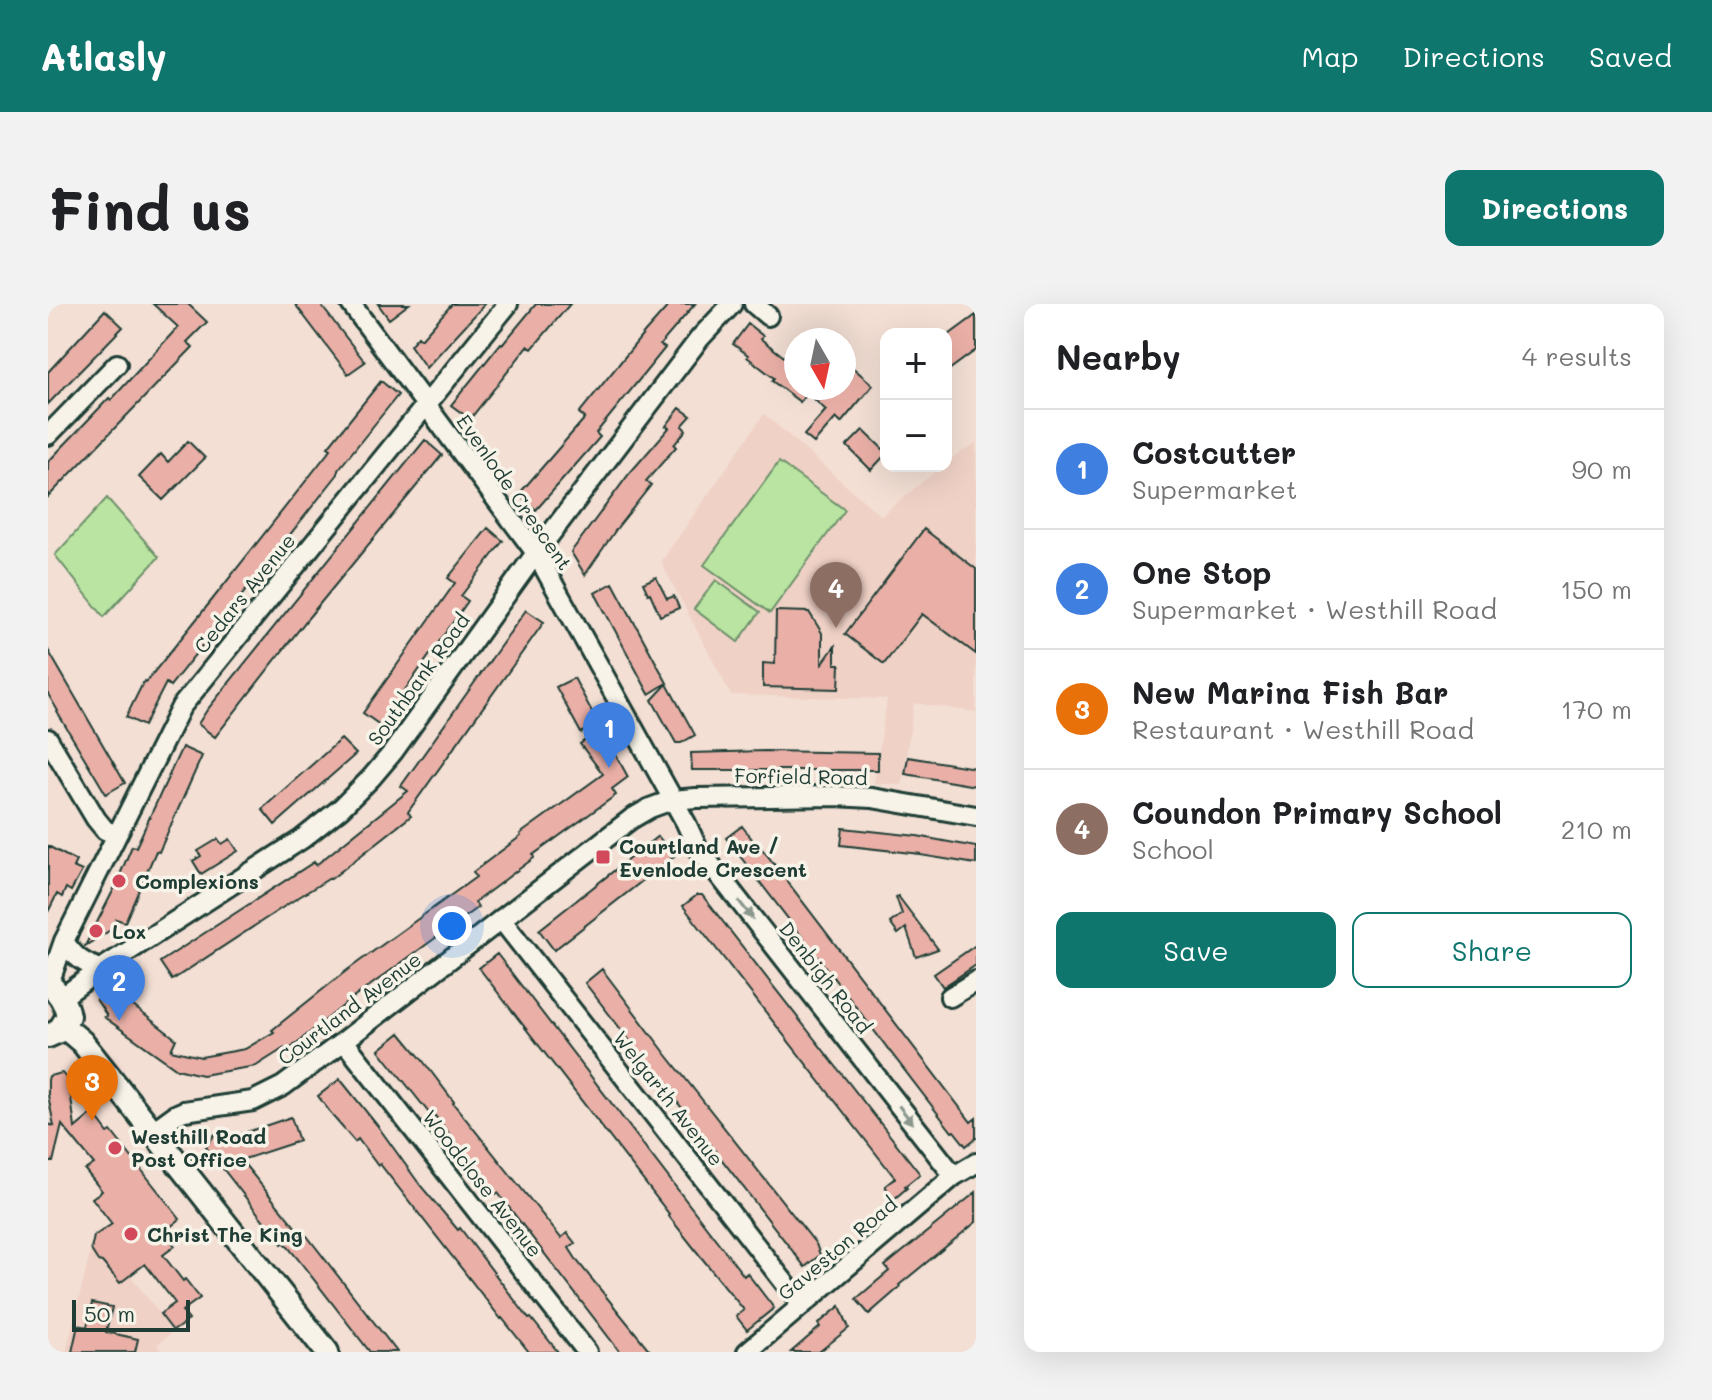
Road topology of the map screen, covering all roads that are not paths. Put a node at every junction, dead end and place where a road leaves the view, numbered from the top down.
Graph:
1 (351, 304) edge
2 (508, 304) edge
3 (732, 304) edge
4 (117, 364) dead end
5 (426, 405) junction
6 (48, 435) edge
7 (536, 553) junction
8 (48, 739) edge
9 (672, 800) junction
10 (976, 816) edge
11 (117, 835) junction
12 (501, 919) junction
13 (64, 941) junction
14 (101, 969) junction
15 (976, 981) edge
16 (52, 988) edge
17 (950, 997) dead end
18 (56, 1031) edge
19 (344, 1041) junction
20 (153, 1131) junction
21 (976, 1163) edge
22 (954, 1176) junction
23 (802, 1305) junction
24 (327, 1352) edge
25 (587, 1352) edge
26 (747, 1352) edge

1 - 5 street, Evenlode Crescent
2 - 5 street, Cedars Avenue
3 - 7 street, Southbank Road
4 - 6 street
5 - 7 street, Evenlode Crescent
5 - 11 street, Cedars Avenue
7 - 9 street, Evenlode Crescent
7 - 14 street, Southbank Road
8 - 11 street
9 - 10 street, Forfield Road
9 - 12 street, Courtland Avenue
9 -> 22 street, Denbigh Road
11 - 13 street, Cedars Avenue
12 - 19 street, Courtland Avenue
12 - 23 street, Welgarth Avenue
13 - 14 street
13 - 16 street, Cedars Avenue
14 - 16 street, Southbank Road
15 - 17 street
16 - 18 street
18 - 20 street
19 - 20 street, Courtland Avenue
19 - 25 street, Woodclose Avenue
20 - 24 street
21 - 22 street, Gaveston Road
22 - 23 street, Gaveston Road
23 - 26 street, Gaveston Road

